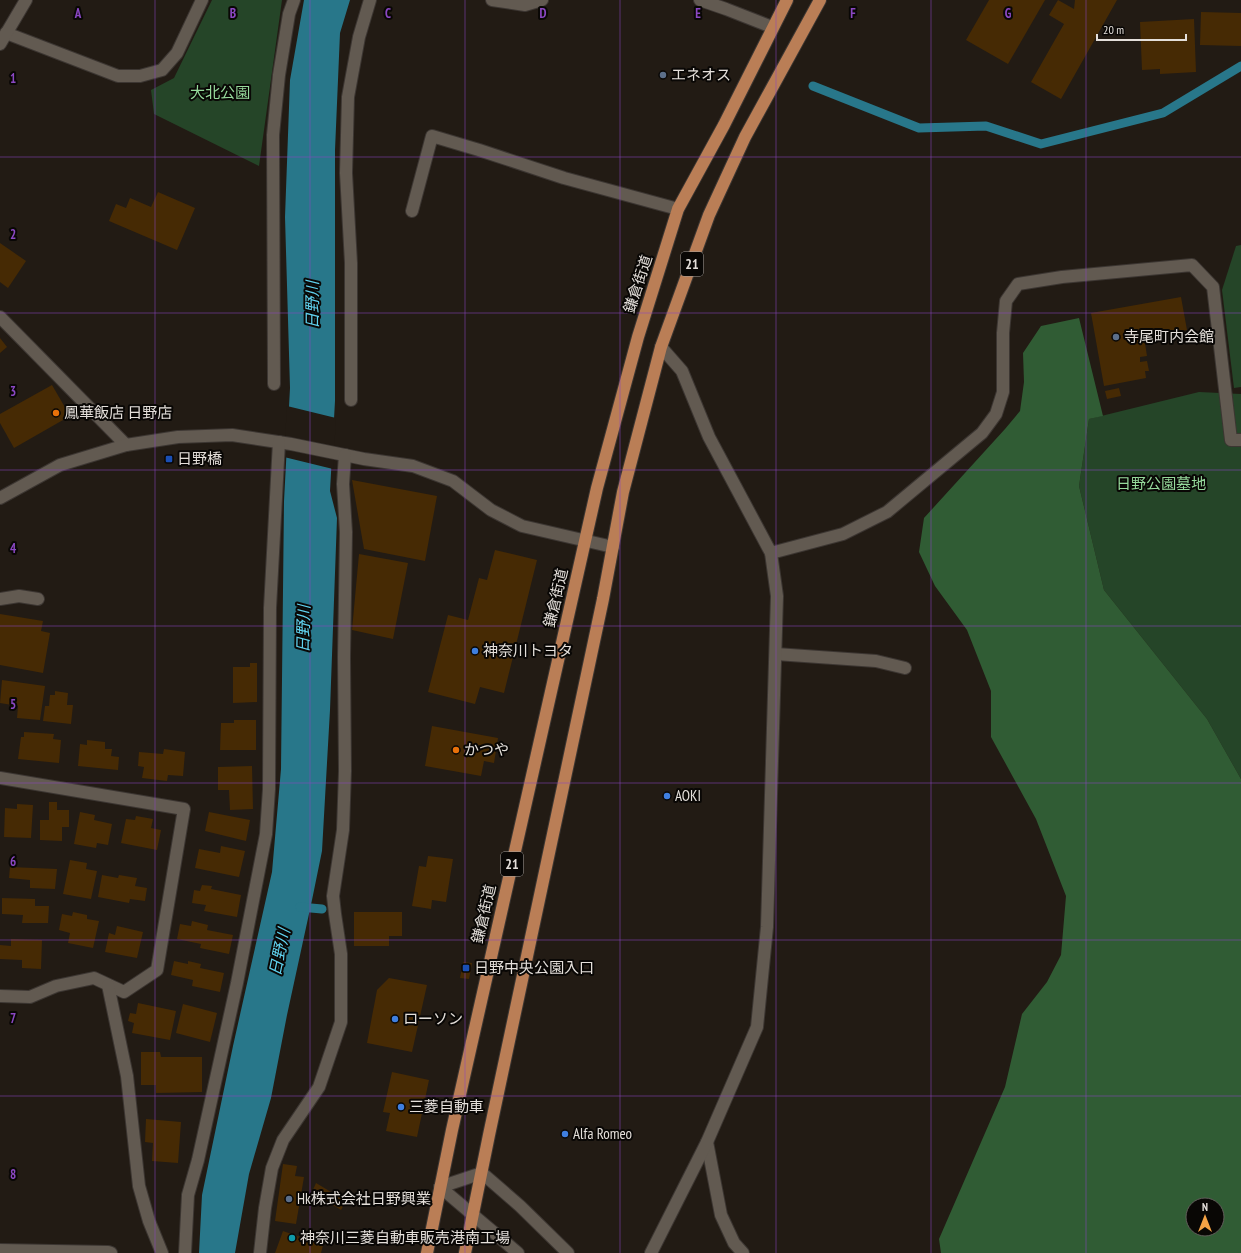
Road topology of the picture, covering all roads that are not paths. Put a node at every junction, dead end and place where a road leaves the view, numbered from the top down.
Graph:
1 (26, 0) edge
2 (202, 0) edge
3 (294, 0) edge
4 (370, 0) edge
5 (492, 0) edge
6 (542, 0) edge
7 (700, 0) edge
8 (787, 0) edge
9 (820, 0) edge
10 (772, 28) junction
11 (3, 39) edge
12 (678, 209) junction
13 (412, 211) dead end
14 (0, 317) edge
15 (661, 347) junction
16 (274, 384) dead end
17 (351, 400) dead end
18 (1241, 440) edge
19 (285, 443) junction
20 (126, 445) junction
21 (340, 454) junction
22 (0, 498) edge
23 (585, 541) junction
24 (612, 547) junction
25 (771, 552) junction
26 (0, 599) edge
27 (38, 599) dead end
28 (776, 654) junction
29 (904, 668) dead end
30 (0, 778) edge
31 (108, 984) junction
32 (0, 996) edge
33 (707, 1142) junction
34 (482, 1173) junction
35 (440, 1187) junction
36 (473, 1216) junction
37 (0, 1250) edge
38 (111, 1253) edge
39 (162, 1253) edge
40 (185, 1253) edge
41 (260, 1253) edge
42 (427, 1253) edge
43 (465, 1253) edge
44 (518, 1253) edge
45 (568, 1253) edge
46 (651, 1253) edge
47 (743, 1253) edge

1 - 11 street
2 - 11 street
3 - 16 street
4 - 17 street
5 - 6 street
7 - 10 street
8 - 10 main road, 鎌倉街道 / 21
9 - 15 main road, 21
10 - 12 main road, 鎌倉街道 / 21
12 - 13 street
12 - 23 main road, 鎌倉街道 / 21
14 - 20 street
15 - 24 main road, 21
15 - 25 street
18 - 25 street
19 - 20 street
19 - 21 street
19 - 40 street
20 - 22 street
21 - 23 street
21 - 41 street
23 - 24 street
23 - 35 main road, 鎌倉街道 / 21
24 - 34 main road, 21
25 - 28 street
26 - 27 street
28 - 29 street
28 - 33 street
30 - 31 street
31 - 32 street
31 - 39 street
33 - 46 street
33 - 47 street
34 - 35 street
34 - 36 main road, 21
34 - 45 street
35 - 36 street
35 - 42 main road, 鎌倉街道 / 21
36 - 43 main road, 21
36 - 44 street
37 - 38 street

